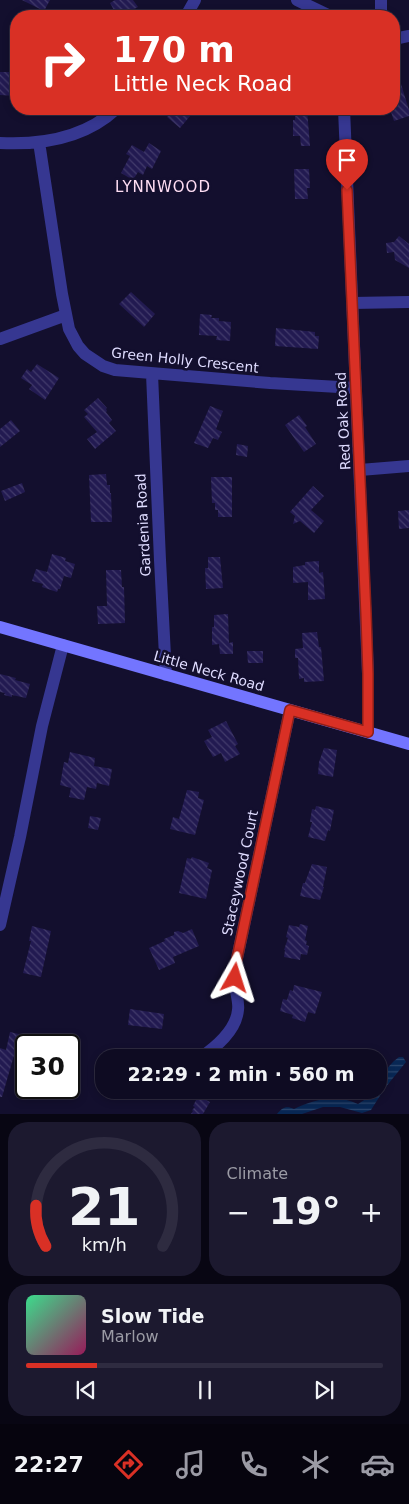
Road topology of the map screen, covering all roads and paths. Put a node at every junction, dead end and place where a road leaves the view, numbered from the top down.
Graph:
1 (297, 0) edge
2 (318, 10) edge
3 (108, 115) edge
4 (344, 115) edge
5 (38, 142) junction
6 (0, 143) edge
7 (409, 302) edge
8 (352, 303) junction
9 (66, 315) junction
10 (0, 339) edge
11 (152, 374) junction
12 (356, 388) junction
13 (409, 466) edge
14 (360, 470) junction
15 (0, 627) edge
16 (63, 645) junction
17 (166, 675) junction
18 (290, 710) junction
19 (368, 732) junction
20 (409, 744) edge
21 (0, 925) edge
22 (212, 1049) edge

1 - 2 street
3 - 5 street
4 - 8 street, Red Oak Road
5 - 6 street
5 - 9 street, Green Holly Crescent
7 - 8 street
8 - 12 street, Red Oak Road
9 - 10 street
9 - 11 street, Green Holly Crescent
11 - 12 street, Green Holly Crescent
11 - 17 street, Gardenia Road
12 - 14 street, Red Oak Road
13 - 14 street
14 - 19 street, Red Oak Road
15 - 16 street, Little Neck Road
16 - 17 street, Little Neck Road
16 - 21 street
17 - 18 street, Little Neck Road
18 - 19 street, Little Neck Road
18 - 22 street, Staceywood Court
19 - 20 street, Little Neck Road

